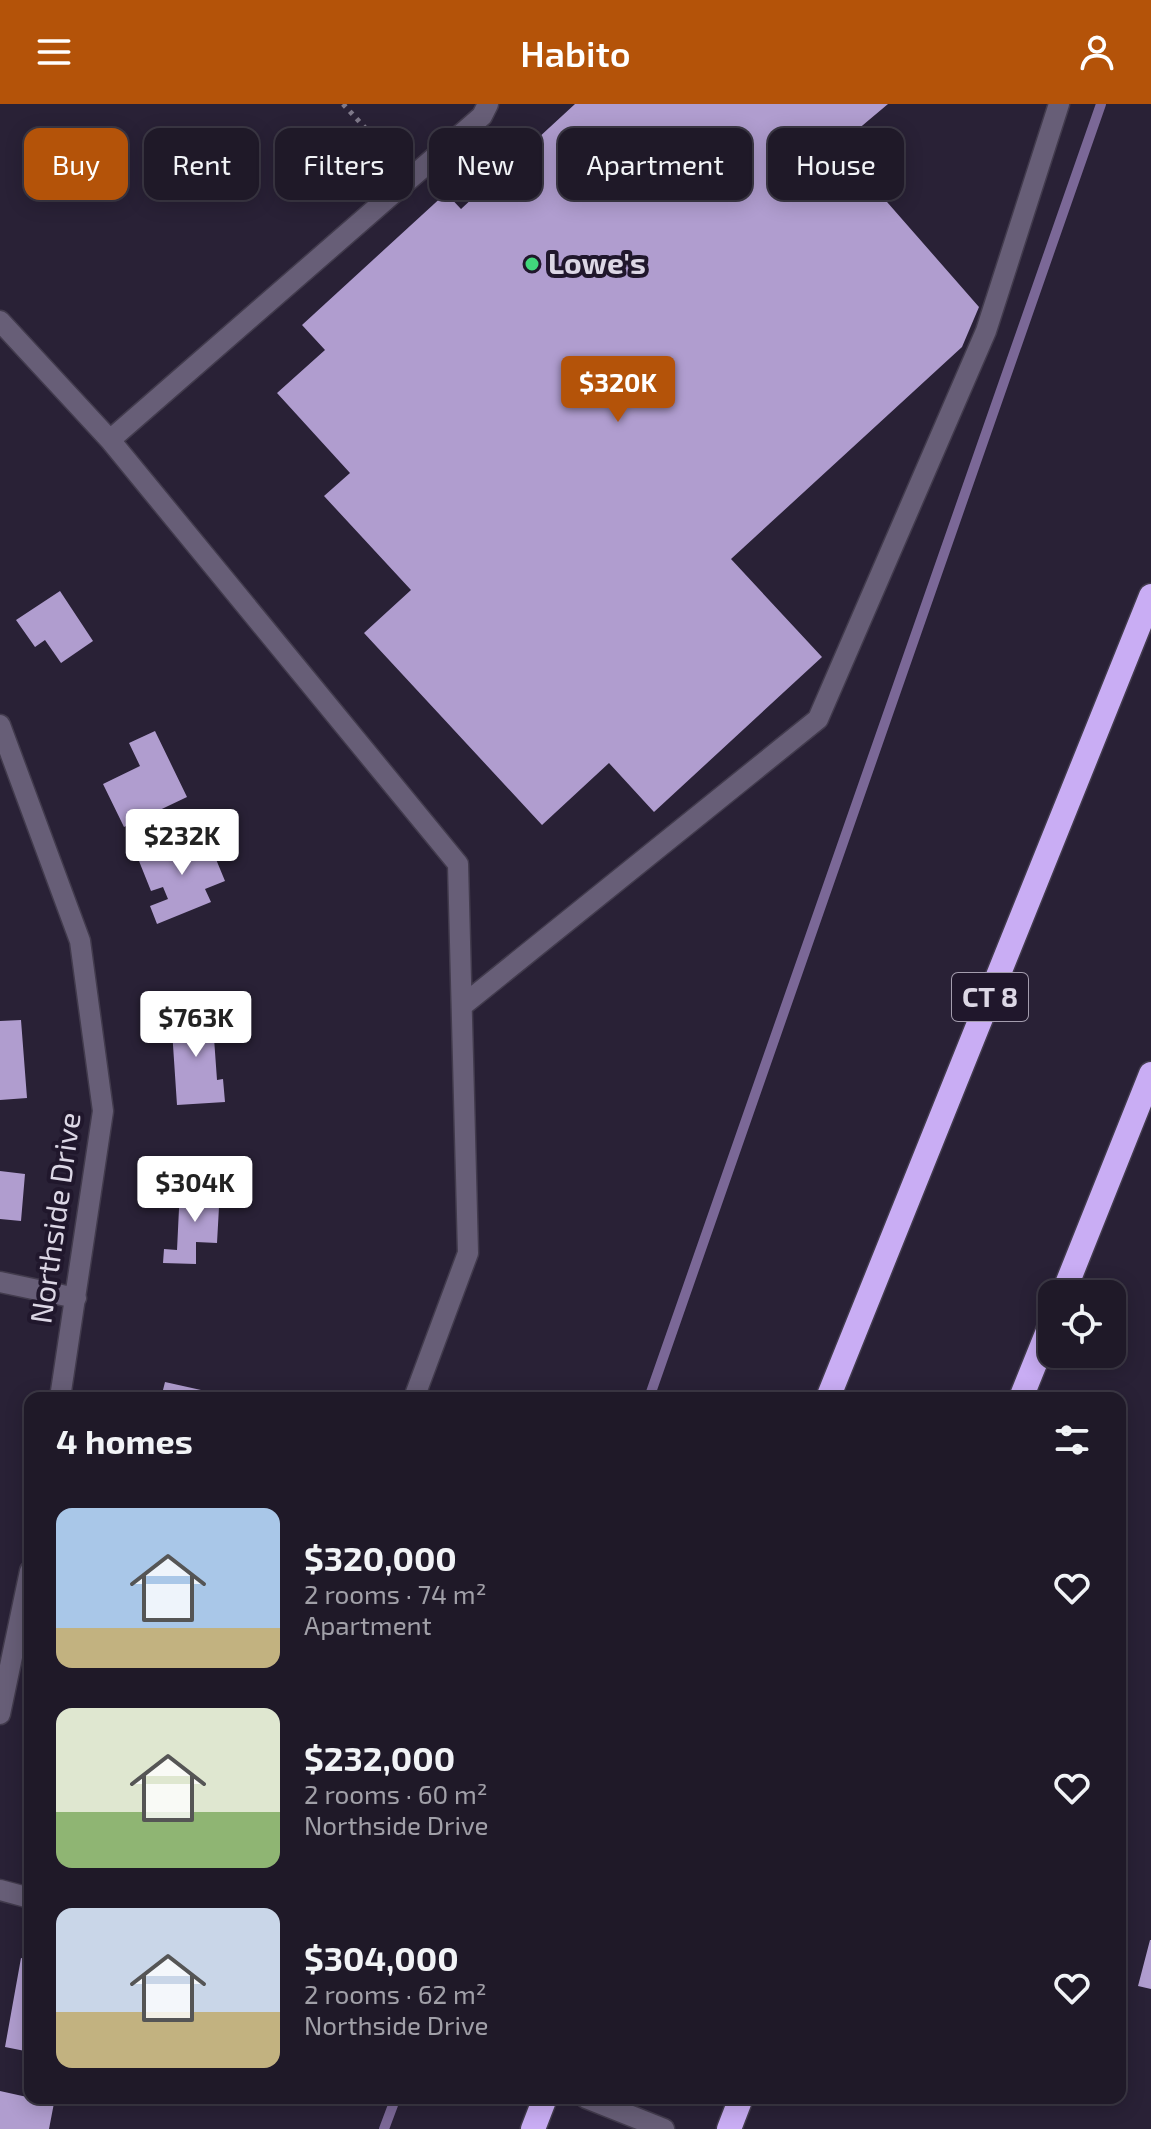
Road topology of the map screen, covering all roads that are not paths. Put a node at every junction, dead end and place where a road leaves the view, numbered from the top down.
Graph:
1 (488, 104) edge
2 (1059, 104) edge
3 (0, 321) edge
4 (110, 440) junction
5 (1151, 577) edge
6 (1151, 596) edge
7 (1112, 693) junction
8 (0, 725) edge
9 (462, 1006) junction
10 (1151, 1074) edge
11 (1069, 1280) edge
12 (0, 1282) edge
13 (76, 1298) junction
14 (1038, 1356) edge
15 (61, 1392) edge
16 (416, 1392) edge
17 (830, 1392) edge
18 (1023, 1392) edge
19 (24, 1600) edge
20 (0, 1714) edge
21 (0, 1890) edge
22 (24, 1896) edge
23 (601, 2104) edge
24 (738, 2104) edge
25 (664, 2129) edge
26 (729, 2129) edge

1 - 4 street
2 - 9 street
3 - 4 street
4 - 9 street
5 - 7 highway
6 - 7 highway, CT 8
7 - 17 highway, CT 8
8 - 13 street, Northside Drive
9 - 16 street
10 - 11 highway
12 - 13 street
13 - 15 street, Northside Drive
14 - 18 highway
19 - 20 street
21 - 22 street
23 - 25 street
24 - 26 highway

